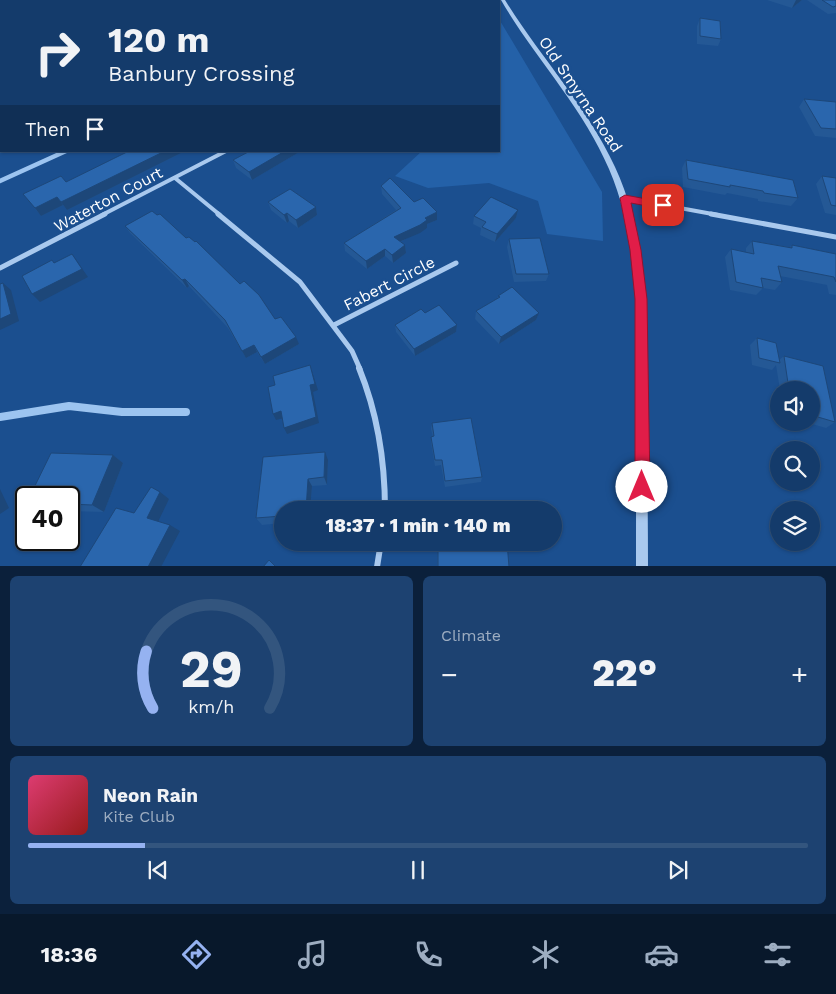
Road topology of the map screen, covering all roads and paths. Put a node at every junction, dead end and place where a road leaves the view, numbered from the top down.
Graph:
1 (503, 0) edge
2 (224, 152) edge
3 (175, 178) junction
4 (625, 198) junction
5 (836, 238) edge
6 (456, 263) dead end
7 (0, 268) edge
8 (334, 325) junction
9 (385, 501) edge
10 (380, 551) edge
11 (377, 566) edge
12 (642, 566) edge

1 - 4 street, Old Smyrna Road
2 - 3 street, Waterton Court
3 - 7 street, Waterton Court
3 - 8 street
4 - 5 street
4 - 12 street, Old Smyrna Road
6 - 8 street, Fabert Circle
8 - 9 street
10 - 11 street

